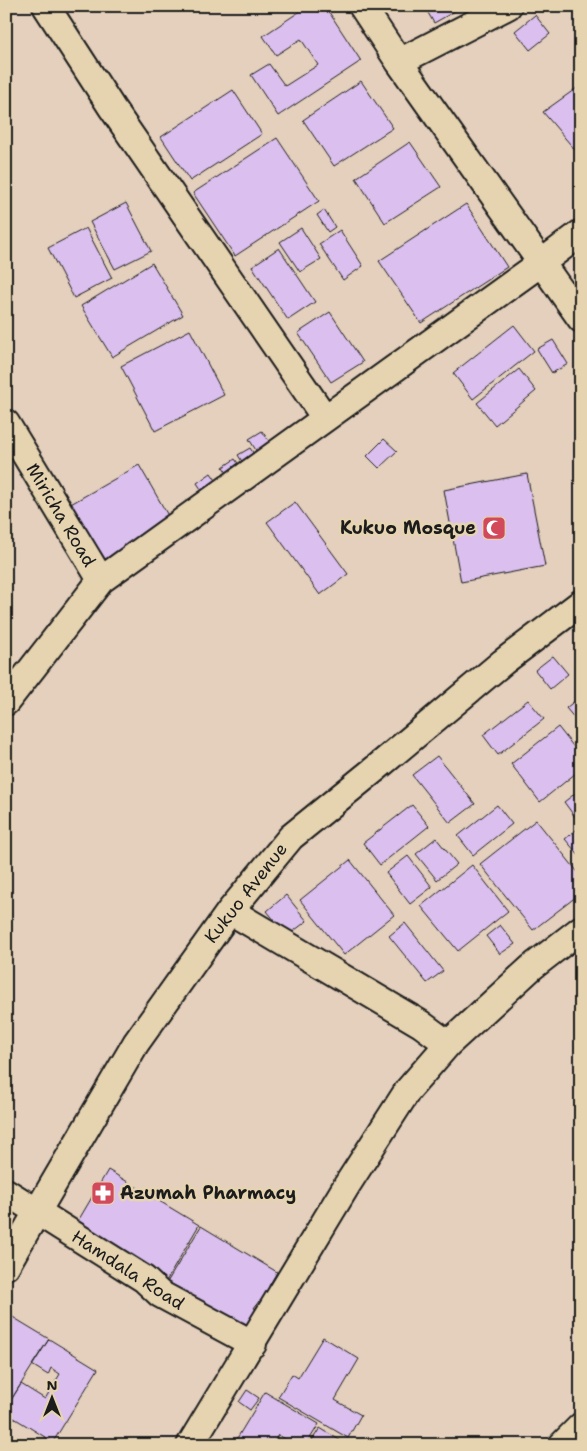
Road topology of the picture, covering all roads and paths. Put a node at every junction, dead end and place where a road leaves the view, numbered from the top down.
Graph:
1 (46, 6) edge
2 (362, 6) edge
3 (508, 6) edge
4 (399, 62) junction
5 (581, 233) edge
6 (541, 264) junction
7 (581, 320) edge
8 (326, 418) junction
9 (6, 424) edge
10 (101, 580) junction
11 (581, 603) edge
12 (6, 702) edge
13 (230, 911) junction
14 (581, 929) edge
15 (448, 1044) junction
16 (6, 1192) edge
17 (36, 1212) junction
18 (6, 1266) edge
19 (253, 1344) junction
20 (581, 1426) edge
21 (190, 1445) edge
22 (562, 1445) edge

1 - 8 street
2 - 4 street
3 - 4 street
4 - 6 street
5 - 6 street
6 - 7 street
6 - 8 street
8 - 10 street
9 - 10 street, Miricha Road
10 - 12 street
11 - 13 street, Kukuo Avenue
13 - 15 street
13 - 17 street, Kukuo Avenue
14 - 15 street
15 - 19 street
16 - 17 street, Hamdala Road
17 - 18 street, Kukuo Avenue
17 - 19 street, Hamdala Road
19 - 21 street
20 - 22 street

